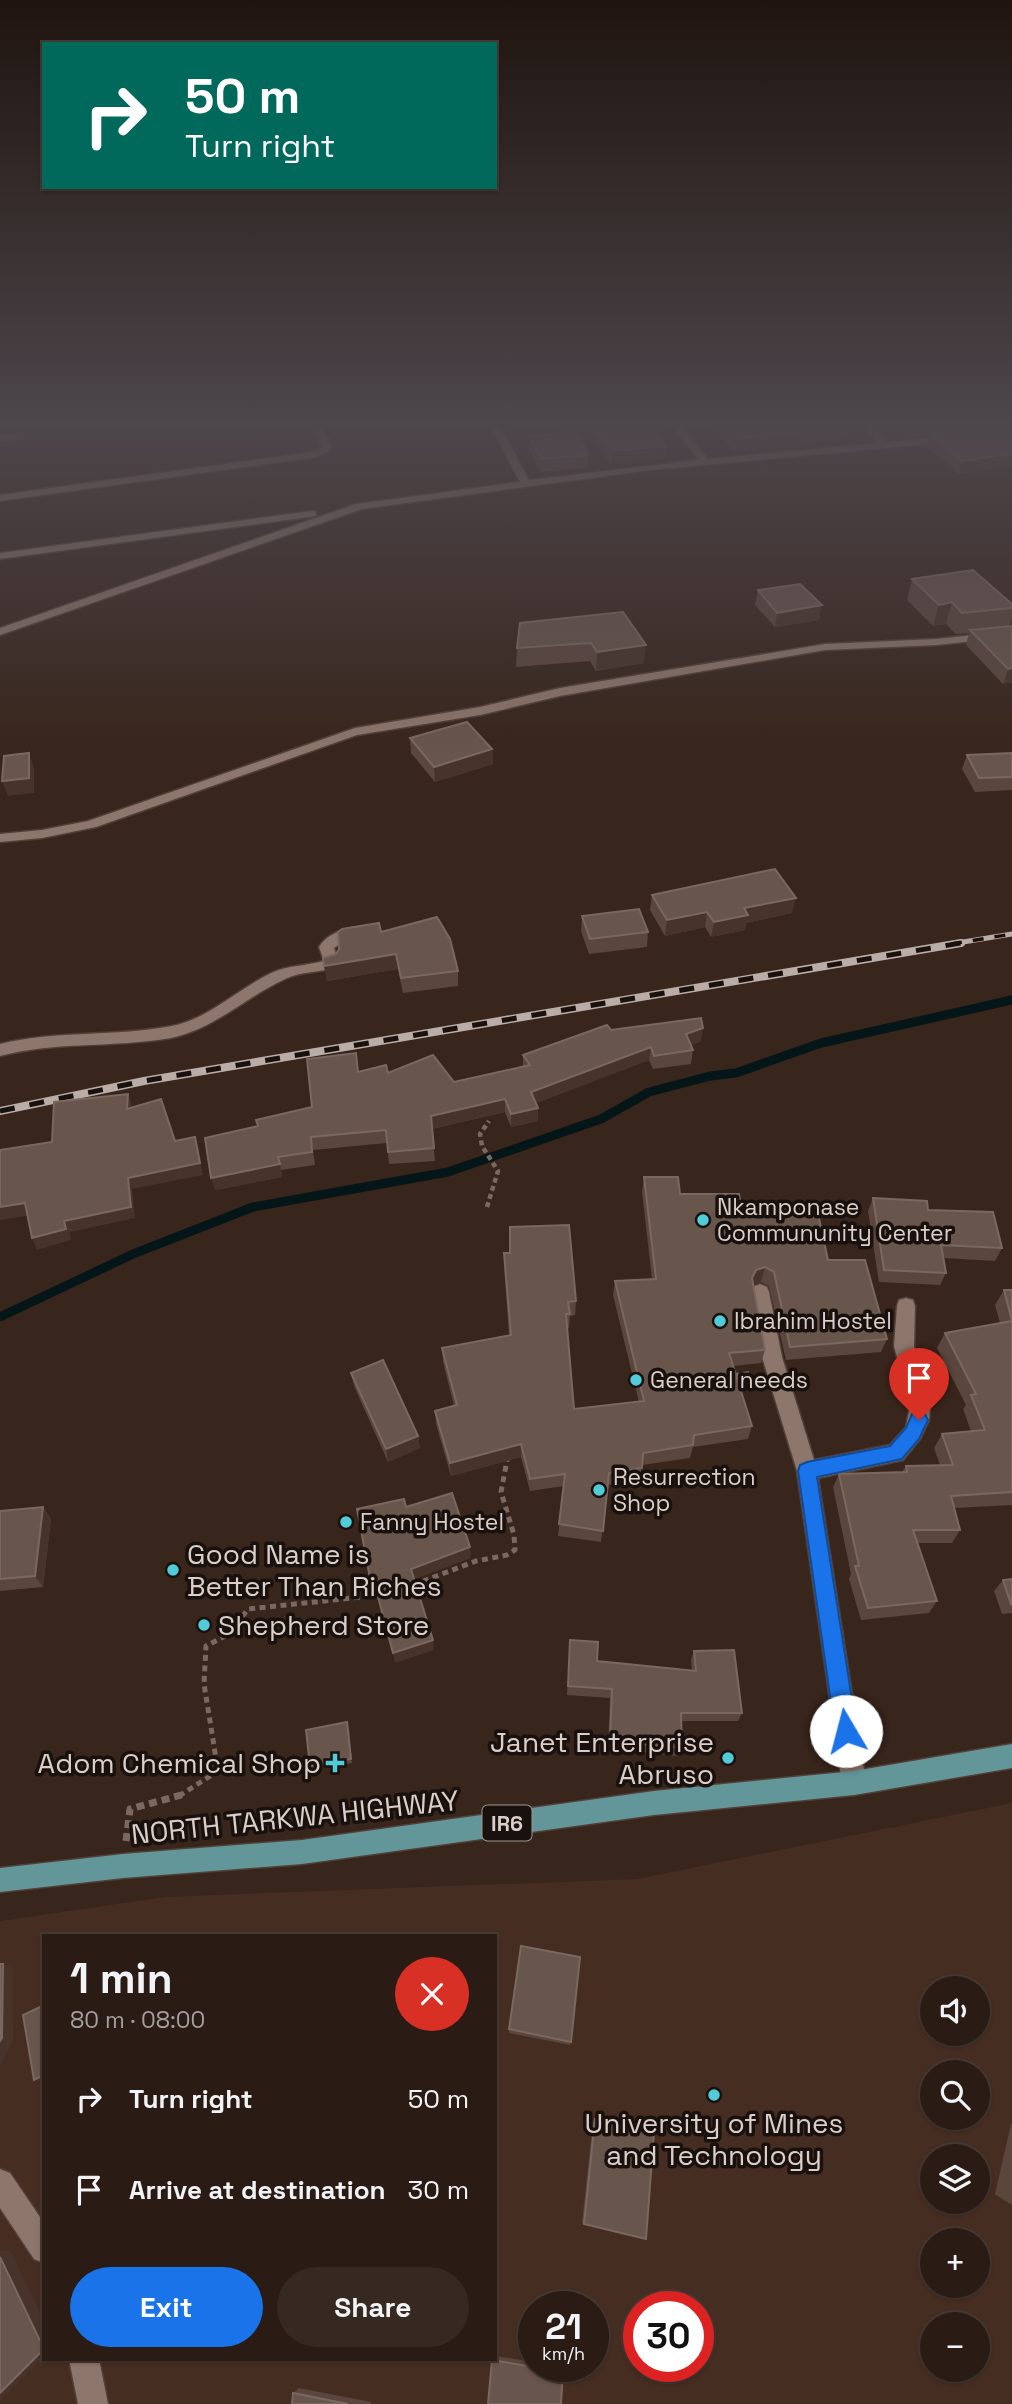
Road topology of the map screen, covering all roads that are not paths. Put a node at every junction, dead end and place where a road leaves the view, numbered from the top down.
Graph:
1 (166, 533) edge
2 (279, 533) edge
3 (0, 556) edge
4 (0, 632) edge
5 (1012, 634) edge
6 (0, 838) edge
7 (348, 934) edge
8 (0, 1050) edge
9 (760, 1292) dead end
10 (906, 1306) dead end
11 (807, 1471) junction
12 (1012, 1756) edge
13 (854, 1783) junction
14 (0, 1880) edge
15 (0, 2183) edge
16 (42, 2246) edge
17 (84, 2361) edge
18 (93, 2404) edge

1 - 3 street
2 - 4 street
5 - 6 street
7 - 8 street
9 - 11 street
10 - 11 street
11 - 13 street
12 - 13 main road, NORTH TARKWA HIGHWAY / IR6
13 - 14 main road, NORTH TARKWA HIGHWAY / IR6
15 - 16 street
17 - 18 street

